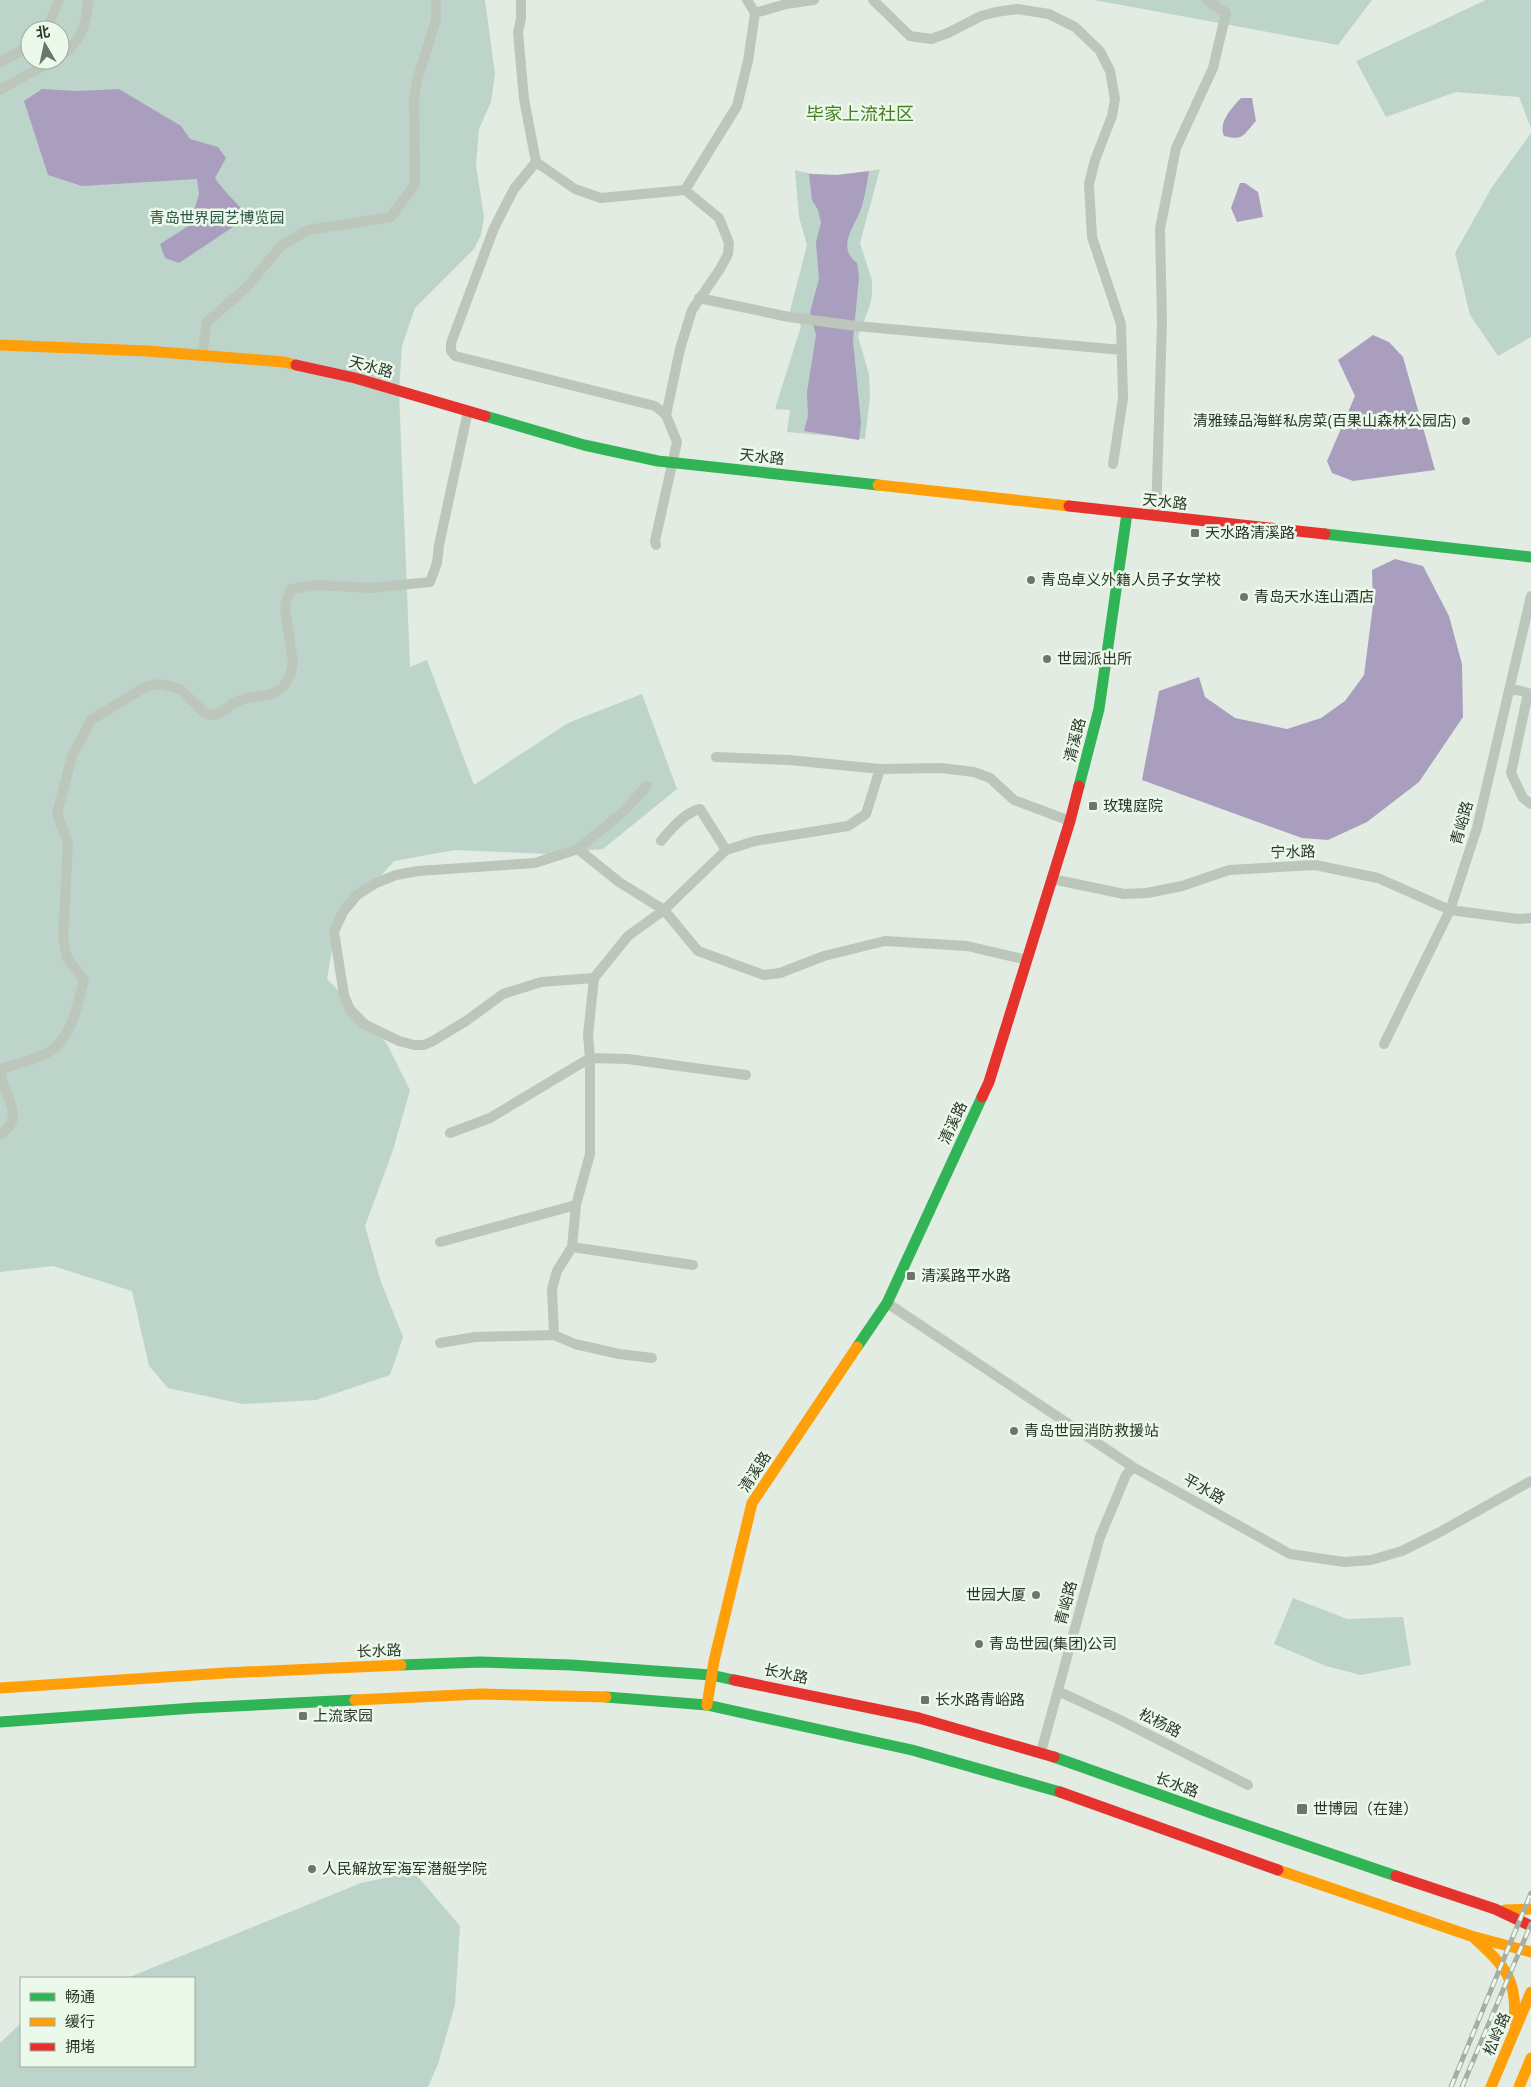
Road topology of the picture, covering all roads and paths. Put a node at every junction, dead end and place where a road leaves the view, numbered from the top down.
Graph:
1 (60, 0) edge
2 (88, 0) edge
3 (436, 0) edge
4 (521, 0) edge
5 (747, 0) edge
6 (814, 0) edge
7 (873, 0) edge
8 (1207, 0) edge
9 (755, 13) junction
10 (51, 20) edge
11 (70, 50) edge
12 (20, 52) edge
13 (0, 62) edge
14 (35, 70) edge
15 (0, 90) edge
16 (536, 162) junction
17 (685, 190) junction
18 (699, 298) junction
19 (0, 344) edge
20 (1122, 350) junction
21 (202, 355) junction
22 (468, 411) junction
23 (666, 415) junction
24 (673, 462) junction
25 (1113, 464) dead end
26 (1127, 512) junction
27 (1156, 516) junction
28 (656, 546) dead end
29 (1531, 557) edge
30 (1531, 596) edge
31 (1510, 688) junction
32 (716, 757) dead end
33 (880, 769) junction
34 (647, 786) dead end
35 (1531, 804) edge
36 (1070, 821) junction
37 (660, 841) dead end
38 (578, 849) junction
39 (726, 850) junction
40 (1052, 879) junction
41 (664, 910) junction
42 (1450, 910) junction
43 (1531, 918) edge
44 (1027, 960) junction
45 (594, 978) junction
46 (1384, 1044) dead end
47 (590, 1058) junction
48 (746, 1075) dead end
49 (450, 1133) dead end
50 (0, 1135) edge
51 (576, 1205) junction
52 (440, 1242) dead end
53 (572, 1248) junction
54 (693, 1265) dead end
55 (888, 1303) junction
56 (554, 1335) junction
57 (440, 1343) dead end
58 (652, 1358) dead end
59 (1133, 1467) junction
60 (1531, 1481) edge
61 (711, 1676) junction
62 (0, 1688) edge
63 (1058, 1691) junction
64 (707, 1705) junction
65 (0, 1722) edge
66 (1041, 1752) junction
67 (1248, 1785) dead end
68 (1495, 1909) junction
69 (1531, 1909) edge
70 (1531, 1926) edge
71 (1472, 1936) junction
72 (1531, 1952) edge
73 (1531, 1992) edge
74 (1512, 2036) junction
75 (1531, 2058) edge
76 (1491, 2087) edge
77 (1519, 2087) edge

1 - 10 street
2 - 11 street
3 - 21 street
4 - 16 street
5 - 9 street
6 - 9 street
7 - 20 street
8 - 27 street
9 - 17 street
12 - 13 street
14 - 15 street
16 - 17 street
16 - 23 street
17 - 18 street
18 - 20 street
18 - 23 street
19 - 21 main road, 天水路
20 - 25 street
21 - 22 main road, 天水路
22 - 24 main road, 天水路
22 - 50 street
23 - 24 street
24 - 26 main road, 天水路
24 - 28 street
26 - 27 main road, 天水路
26 - 36 main road, 清溪路
27 - 29 main road, 天水路
30 - 31 street, 青峪路
31 - 35 street
31 - 42 street, 青峪路
32 - 33 street
33 - 36 street
33 - 39 street
34 - 38 street
36 - 40 main road, 清溪路
37 - 39 street
38 - 41 street
38 - 45 street
39 - 41 street
40 - 42 street, 宁水路
40 - 44 main road, 清溪路
41 - 44 street
41 - 45 street
42 - 43 street, 宁水路
42 - 46 street, 青峪路
44 - 55 main road, 清溪路
45 - 47 street
47 - 48 street
47 - 49 street
47 - 51 street
51 - 52 street
51 - 53 street
53 - 54 street
53 - 56 street
55 - 59 street, 平水路
55 - 61 main road, 清溪路
56 - 57 street
56 - 58 street
59 - 60 street, 平水路
59 - 63 street, 青峪路
61 - 62 main road, 长水路
61 - 64 main road, 清溪路
61 - 66 main road, 长水路
63 - 66 street, 青峪路
63 - 67 street, 松杨路
64 - 65 main road
64 - 71 main road
66 - 68 main road, 长水路
68 - 69 main road
68 - 70 main road, 长水路
71 - 72 main road
71 - 74 main road
73 - 74 main road, 松岭路
74 - 76 main road, 松岭路
75 - 77 main road

